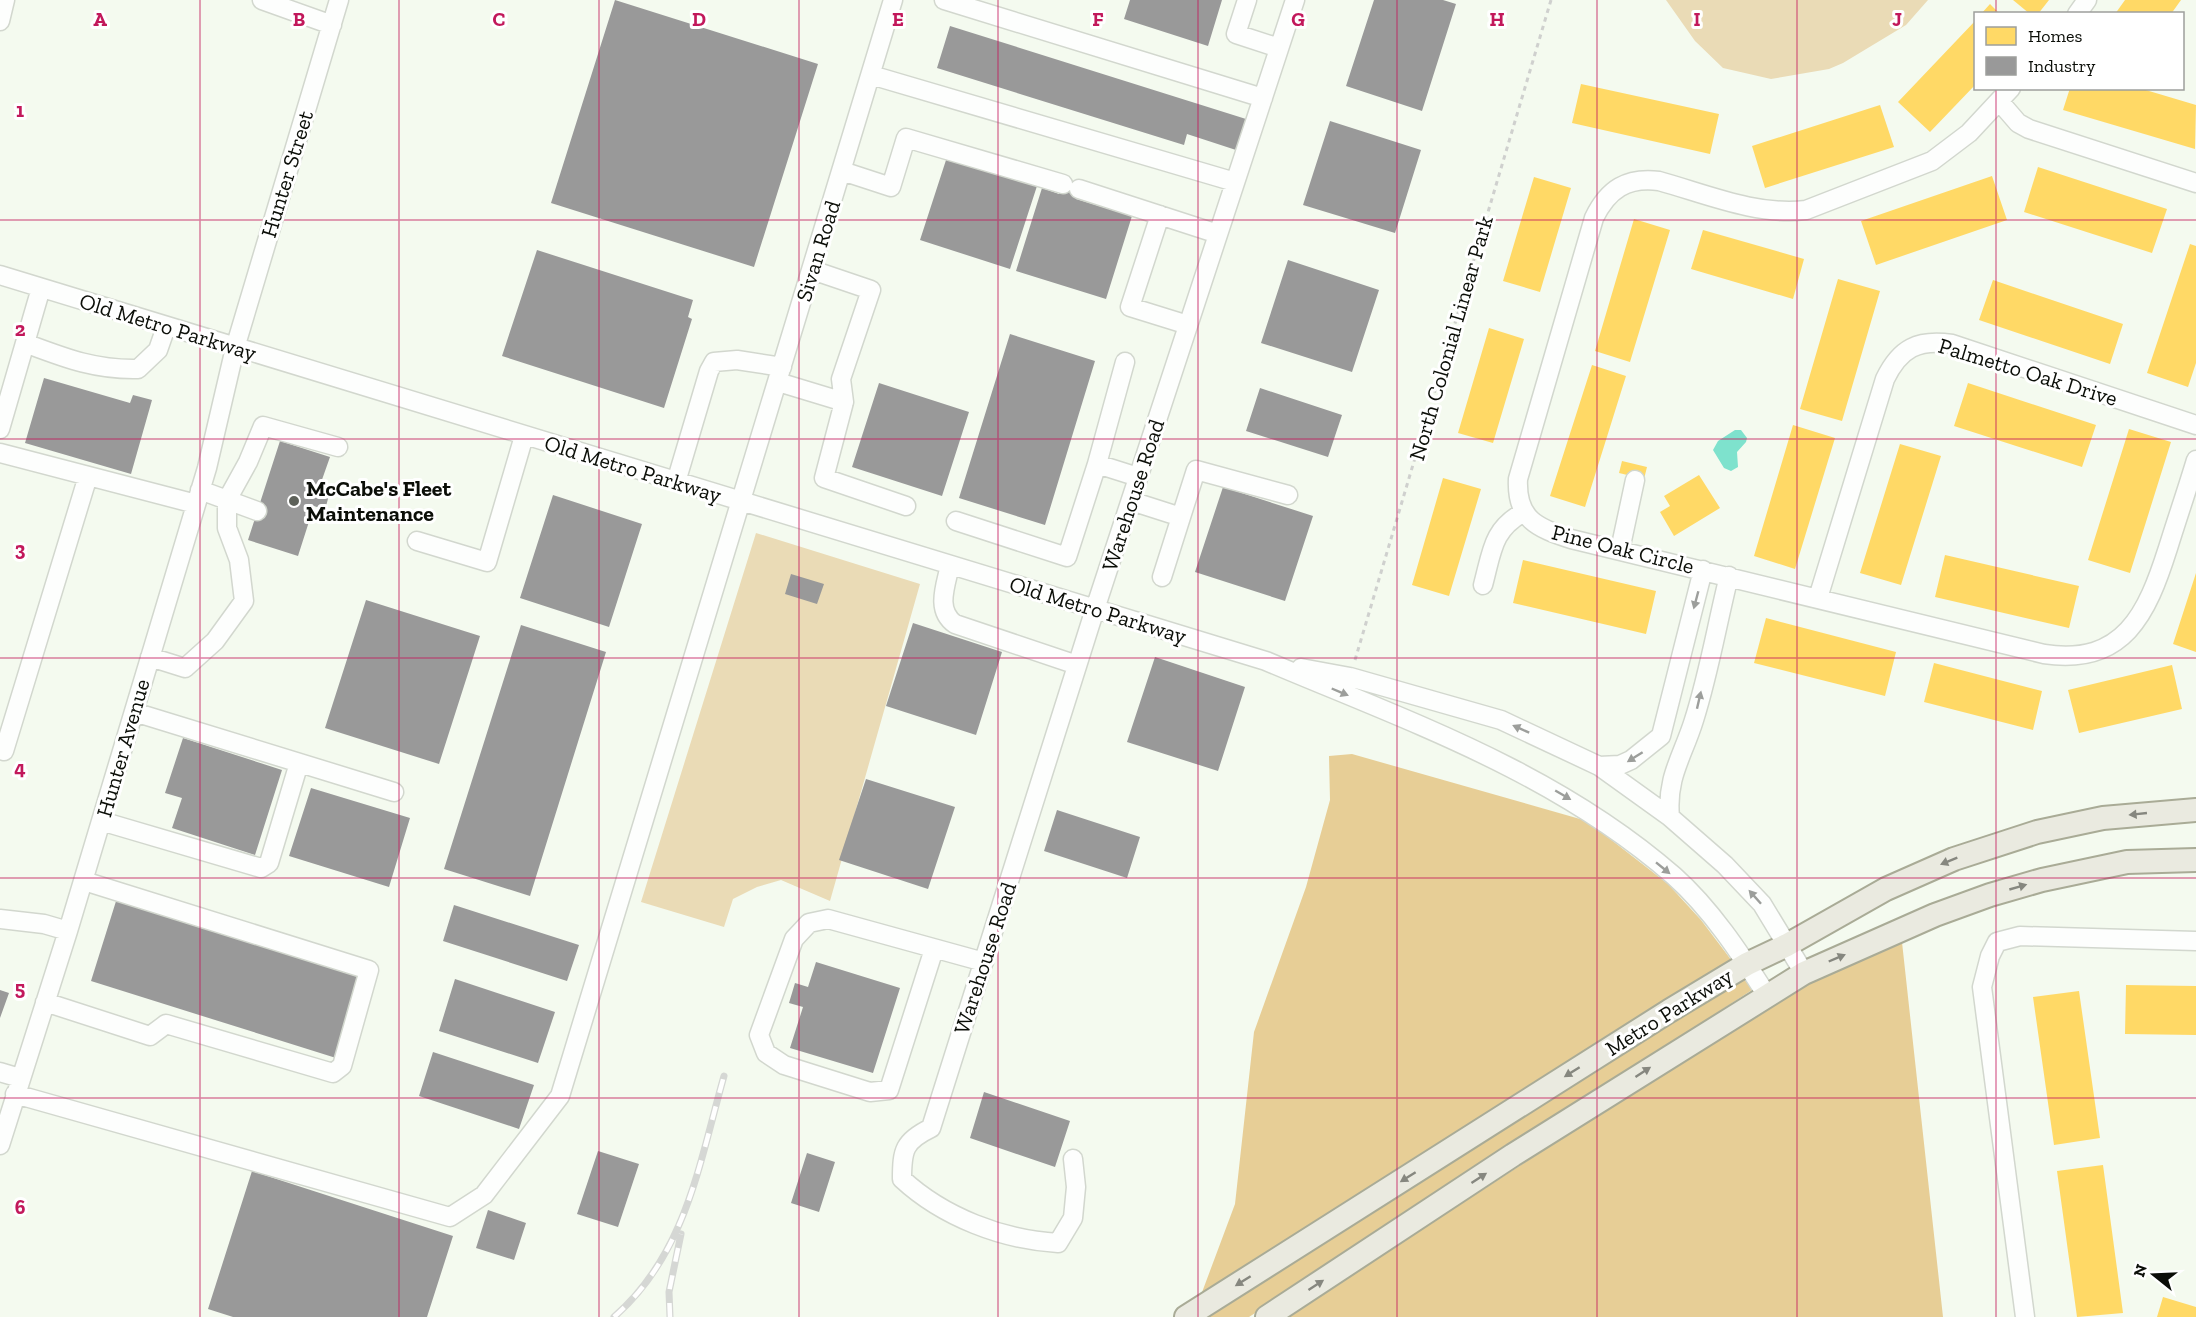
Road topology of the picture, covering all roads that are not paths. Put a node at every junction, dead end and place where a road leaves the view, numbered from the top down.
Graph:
1 (5, 0) edge
2 (261, 0) edge
3 (339, 0) edge
4 (893, 0) edge
5 (944, 0) edge
6 (1247, 0) edge
7 (1294, 0) edge
8 (0, 21) edge
9 (332, 25) junction
10 (1279, 48) junction
11 (871, 75) junction
12 (2005, 95) edge
13 (1263, 98) junction
14 (842, 171) junction
15 (1235, 182) junction
16 (2196, 183) edge
17 (1160, 215) junction
18 (1218, 234) junction
19 (812, 270) junction
20 (0, 275) edge
21 (41, 288) junction
22 (1188, 325) junction
23 (166, 327) junction
24 (25, 343) junction
25 (235, 348) junction
26 (1125, 362) dead end
27 (780, 375) junction
28 (844, 402) junction
29 (2196, 424) edge
30 (0, 429) edge
31 (524, 436) junction
32 (338, 447) dead end
33 (0, 453) edge
34 (2196, 460) edge
35 (1097, 464) junction
36 (88, 476) junction
37 (1138, 477) junction
38 (1635, 480) dead end
39 (676, 482) junction
40 (1288, 495) dead end
41 (198, 497) junction
42 (227, 500) junction
43 (1131, 501) junction
44 (742, 502) junction
45 (906, 506) dead end
46 (257, 511) dead end
47 (1524, 512) junction
48 (1181, 516) junction
49 (956, 521) dead end
50 (417, 541) dead end
51 (1620, 550) junction
52 (950, 565) junction
53 (1704, 570) junction
54 (1729, 576) junction
55 (1162, 577) dead end
56 (1483, 585) dead end
57 (1818, 598) junction
58 (1095, 609) junction
59 (1688, 630) junction
60 (1714, 636) junction
61 (150, 657) junction
62 (1266, 661) junction
63 (1077, 665) junction
64 (134, 712) junction
65 (1491, 717) junction
66 (1423, 725) junction
67 (1660, 736) junction
68 (1685, 743) junction
69 (0, 750) edge
70 (299, 763) junction
71 (1599, 766) junction
72 (394, 792) dead end
73 (2196, 810) edge
74 (1670, 817) junction
75 (101, 821) junction
76 (2196, 860) edge
77 (84, 881) junction
78 (0, 919) edge
79 (68, 932) junction
80 (2196, 941) edge
81 (1787, 945) junction
82 (934, 949) junction
83 (984, 962) junction
84 (1747, 964) junction
85 (1804, 973) junction
86 (1766, 994) junction
87 (45, 1002) junction
88 (0, 1072) edge
89 (18, 1086) junction
90 (0, 1145) edge
91 (1073, 1160) dead end
92 (1186, 1317) edge
93 (1267, 1317) edge
94 (2025, 1317) edge

1 - 8 street
2 - 9 street
3 - 9 street, Hunter Street
4 - 11 street, Sivan Road
5 - 13 street
6 - 10 street
7 - 10 street, Warehouse Road
9 - 25 street, Hunter Street
10 - 13 street, Warehouse Road
11 - 14 street, Sivan Road
11 - 15 street
12 - 16 street
12 - 47 street, Pine Oak Circle
13 - 15 street, Warehouse Road
14 - 17 street
14 - 19 street, Sivan Road
15 - 18 street, Warehouse Road
17 - 18 street
17 - 22 street
18 - 22 street, Warehouse Road
19 - 27 street, Sivan Road
19 - 28 street
20 - 21 street, Old Metro Parkway
21 - 23 street, Old Metro Parkway
21 - 24 street
22 - 37 street, Warehouse Road
23 - 24 street
23 - 25 street, Old Metro Parkway
24 - 30 street
25 - 31 street, Old Metro Parkway
25 - 41 street, Hunter Avenue
26 - 35 street
27 - 28 street
27 - 39 street
27 - 44 street, Sivan Road
28 - 45 street
29 - 57 street, Palmetto Oak Drive
31 - 39 street, Old Metro Parkway
31 - 50 street
32 - 42 street
33 - 36 street
34 - 57 street, Pine Oak Circle
35 - 37 street
35 - 49 street
36 - 41 street
36 - 69 street
37 - 43 street, Warehouse Road
38 - 51 street
39 - 44 street, Old Metro Parkway
40 - 48 street
41 - 42 street
41 - 61 street, Hunter Avenue
42 - 46 street
42 - 61 street
43 - 48 street
43 - 58 street, Warehouse Road
44 - 52 street, Old Metro Parkway
44 - 89 street, Sivan Road
47 - 51 street, Pine Oak Circle
47 - 56 street
48 - 55 street
51 - 53 street, Pine Oak Circle
52 - 58 street, Old Metro Parkway
52 - 63 street
53 - 54 street, Pine Oak Circle
53 -> 59 street
54 - 57 street, Pine Oak Circle
54 - 60 street
58 - 62 street, Old Metro Parkway
58 - 63 street, Warehouse Road
59 - 60 street
59 - 67 street
68 -> 60 street
61 - 64 street, Hunter Avenue
62 - 65 street, Old Metro Parkway
62 -> 66 street, Old Metro Parkway
63 - 83 street, Warehouse Road
64 - 70 street
64 - 75 street, Hunter Avenue
65 - 66 street
71 -> 65 street, Old Metro Parkway
66 -> 84 street, Old Metro Parkway
67 - 68 street
67 -> 71 street
68 - 74 street
70 - 72 street
70 - 75 street
71 - 74 street, Old Metro Parkway
73 -> 81 main road, Metro Parkway
81 -> 74 street, Old Metro Parkway
75 - 77 street, Hunter Avenue
85 -> 76 main road, Metro Parkway
77 - 79 street, Hunter Avenue
77 - 87 street
78 - 79 street
79 - 87 street, Hunter Avenue
80 - 94 street
81 - 84 main road, Metro Parkway
81 - 85 street, Old Metro Parkway
82 - 82 street
82 - 83 street
83 - 91 street, Warehouse Road
84 - 86 street, Old Metro Parkway
84 -> 92 main road, Metro Parkway
85 - 86 main road, Metro Parkway
93 -> 86 main road, Metro Parkway
87 - 89 street, Hunter Avenue
88 - 89 street, Sivan Road
89 - 90 street, Hunter Avenue

